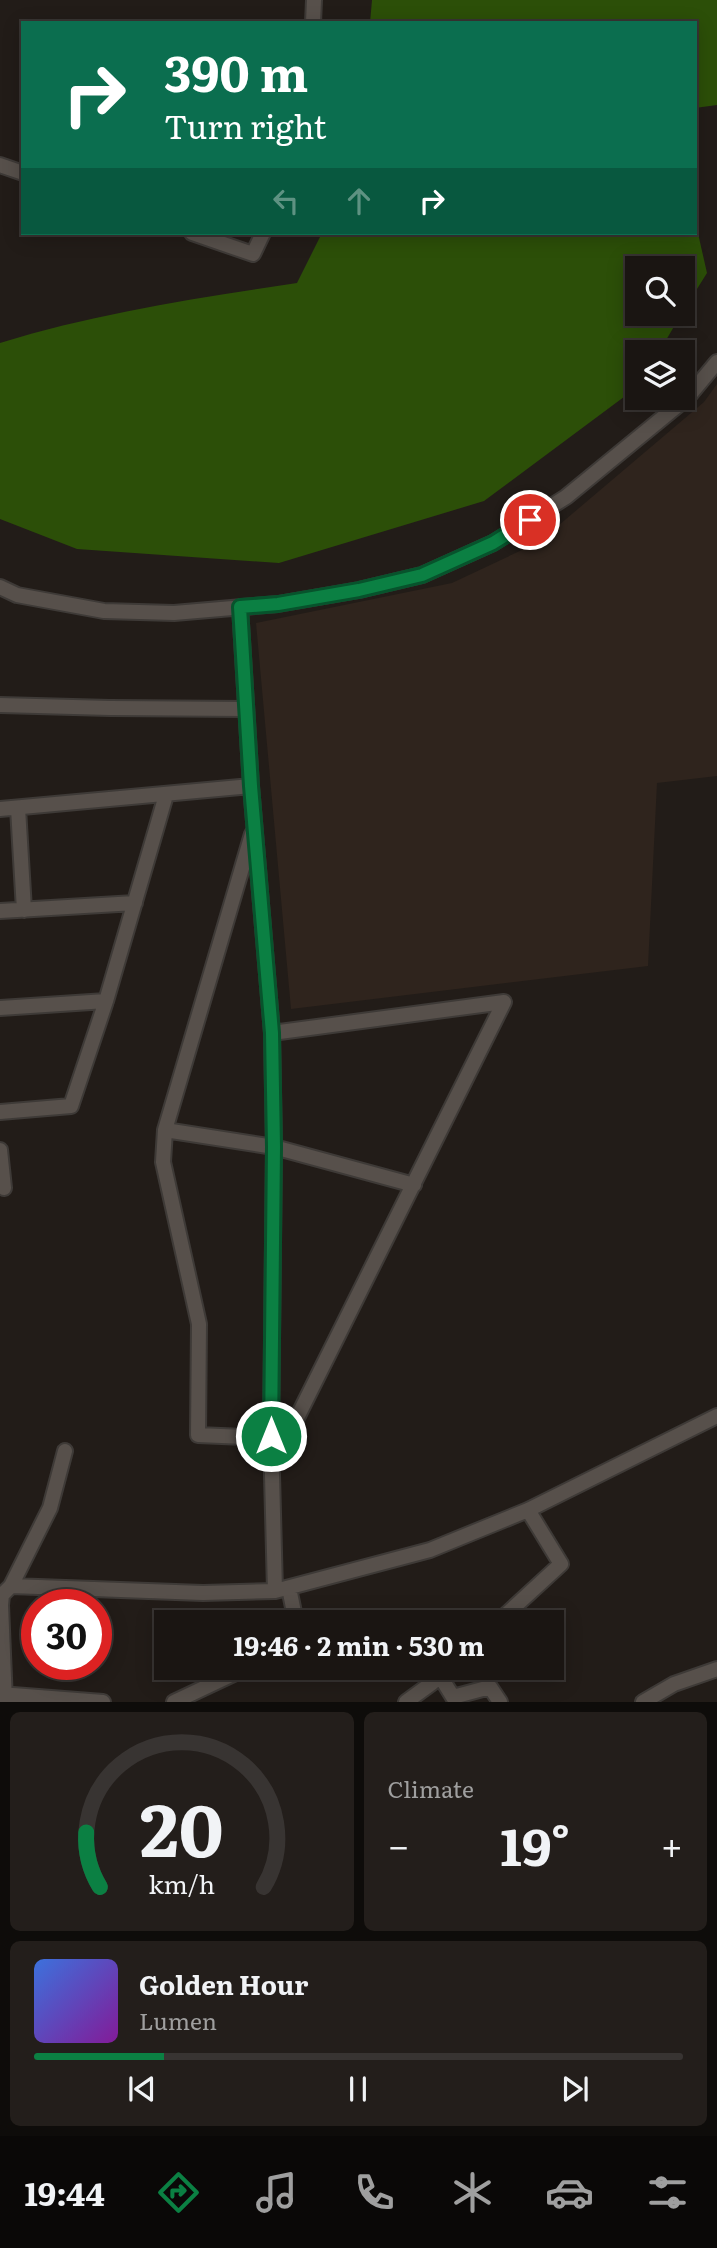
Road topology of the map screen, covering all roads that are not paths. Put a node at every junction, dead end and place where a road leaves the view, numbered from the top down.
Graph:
1 (314, 0) edge
2 (313, 21) edge
3 (0, 165) edge
4 (21, 172) edge
5 (198, 235) edge
6 (262, 235) edge
7 (717, 362) edge
8 (0, 587) edge
9 (240, 607) junction
10 (0, 705) edge
11 (246, 709) junction
12 (251, 786) junction
13 (166, 795) junction
14 (18, 808) junction
15 (0, 809) edge
16 (255, 825) junction
17 (135, 903) junction
18 (24, 910) junction
19 (0, 911) edge
20 (106, 1001) junction
21 (0, 1008) edge
22 (272, 1033) junction
23 (0, 1112) edge
24 (165, 1130) junction
25 (274, 1147) junction
26 (0, 1150) edge
27 (414, 1185) junction
28 (4, 1188) dead end
29 (717, 1416) edge
30 (271, 1438) junction
31 (65, 1451) dead end
32 (272, 1467) junction
33 (528, 1510) junction
34 (11, 1586) junction
35 (282, 1590) junction
36 (291, 1610) edge
37 (511, 1610) edge
38 (717, 1669) edge
39 (221, 1680) edge
40 (434, 1680) edge
41 (447, 1680) edge
42 (3, 1696) edge
43 (103, 1702) edge
44 (174, 1702) edge
45 (406, 1702) edge
46 (500, 1702) edge
47 (643, 1702) edge

1 - 2 street
3 - 4 street
5 - 6 street
7 - 9 street
8 - 9 street
9 - 11 street
10 - 11 street
11 - 12 street
12 - 13 street
12 - 16 street
13 - 14 street
13 - 17 street
14 - 15 street
14 - 18 street
16 - 22 street
16 - 24 street
17 - 18 street
17 - 20 street
18 - 19 street
20 - 21 street
20 - 23 street
22 - 25 street
22 - 27 street
24 - 25 street
24 - 30 street
25 - 27 street
25 - 30 street
26 - 28 street
27 - 32 street
29 - 33 street
30 - 32 street
31 - 34 street
32 - 35 street
33 - 35 street
33 - 37 street
34 - 35 street
34 - 42 street
35 - 36 street
38 - 47 street
39 - 44 street
40 - 45 street
41 - 46 street
42 - 43 street

